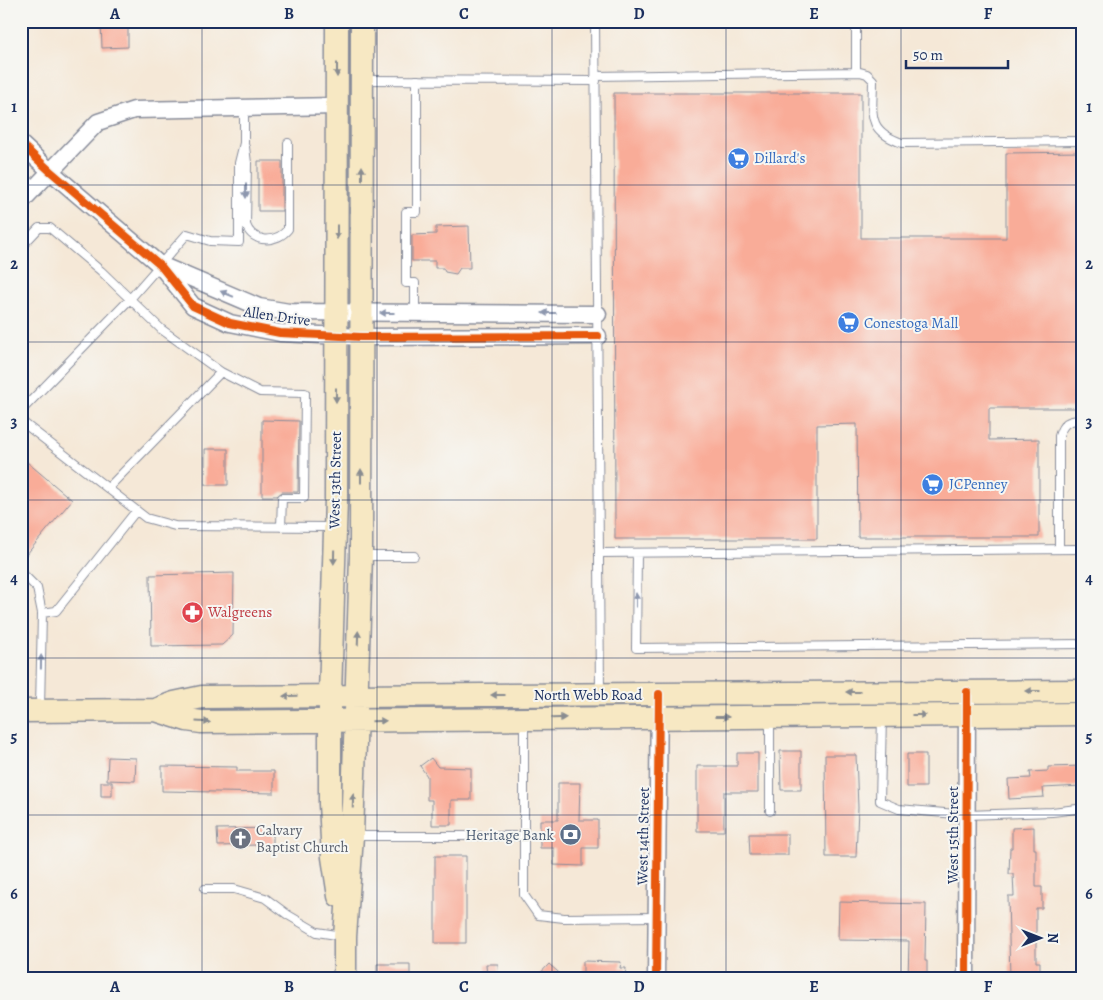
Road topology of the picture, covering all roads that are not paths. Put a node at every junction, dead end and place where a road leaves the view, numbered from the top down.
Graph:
1 (337, 21) edge
2 (362, 21) edge
3 (595, 21) edge
4 (856, 21) edge
5 (856, 72) junction
6 (596, 78) junction
7 (362, 80) junction
8 (417, 80) junction
9 (337, 106) junction
10 (244, 108) junction
11 (1082, 142) edge
12 (244, 143) junction
13 (288, 143) dead end
14 (21, 144) edge
15 (50, 171) junction
16 (21, 202) edge
17 (21, 247) edge
18 (160, 265) junction
19 (130, 299) junction
20 (336, 312) junction
21 (362, 312) junction
22 (415, 313) junction
23 (598, 314) junction
24 (336, 336) junction
25 (598, 336) junction
26 (361, 338) junction
27 (221, 372) junction
28 (21, 411) edge
29 (1082, 420) edge
30 (21, 421) edge
31 (108, 488) junction
32 (136, 511) junction
33 (335, 527) junction
34 (281, 528) junction
35 (1058, 549) junction
36 (1082, 549) edge
37 (599, 553) junction
38 (637, 553) junction
39 (361, 556) junction
40 (414, 556) dead end
41 (22, 572) edge
42 (21, 592) edge
43 (42, 613) junction
44 (1082, 644) edge
45 (1082, 691) edge
46 (966, 692) junction
47 (659, 694) junction
48 (330, 695) junction
49 (356, 695) junction
50 (600, 695) junction
51 (156, 710) junction
52 (31, 711) edge
53 (1082, 714) edge
54 (966, 715) junction
55 (770, 716) junction
56 (882, 716) junction
57 (658, 717) junction
58 (524, 719) junction
59 (330, 722) junction
60 (355, 722) junction
61 (1077, 809) dead end
62 (770, 811) dead end
63 (967, 815) junction
64 (342, 836) junction
65 (523, 836) junction
66 (205, 889) dead end
67 (656, 917) junction
68 (344, 937) junction
69 (345, 979) edge
70 (656, 979) edge
71 (966, 979) edge

1 -> 9 main road, West 13th Street
2 - 7 main road, West 13th Street
3 - 6 lane
4 - 5 lane
5 - 6 lane
5 - 11 lane
6 - 8 lane
6 - 23 lane
7 - 8 lane
21 -> 7 main road, West 13th Street
8 - 22 lane
9 - 10 street
9 -> 20 main road, West 13th Street
10 - 12 lane
10 - 15 street
12 -> 13 lane
12 - 18 lane
14 - 15 street, Allen Drive
15 - 16 street
15 - 18 street, Allen Drive
17 - 19 lane
18 - 19 lane
20 -> 18 street, Allen Drive
18 - 24 street, Allen Drive
19 - 27 lane
19 - 28 lane
20 - 21 street, Allen Drive
20 - 24 main road, West 13th Street
22 -> 21 street, Allen Drive
21 - 26 main road, West 13th Street
23 -> 22 street, Allen Drive
23 - 25 lane
24 - 26 street, Allen Drive
24 -> 33 main road, West 13th Street
25 - 26 street, Allen Drive
25 - 37 lane
39 -> 26 main road, West 13th Street
27 - 31 lane
27 - 34 lane
29 - 35 lane
30 - 31 lane
31 - 32 lane
32 - 34 lane
32 - 43 lane
33 - 34 lane
33 -> 48 main road, West 13th Street
35 - 36 lane
35 - 38 lane
37 - 38 lane
37 - 50 lane
44 -> 38 lane
39 - 40 lane
49 -> 39 main road, West 13th Street
41 - 42 lane
41 - 43 lane
52 -> 43 lane
45 -> 46 main road, North Webb Road
46 -> 47 main road, North Webb Road
46 - 54 street, West 15th Street
47 - 50 main road, North Webb Road
47 - 57 street, West 14th Street
48 - 49 main road, North Webb Road
48 -> 51 main road, North Webb Road
48 - 59 main road, West 13th Street
50 -> 49 main road, North Webb Road
49 - 60 main road, West 13th Street
51 - 52 main road, North Webb Road
51 -> 59 main road, North Webb Road
53 - 54 main road, North Webb Road
56 -> 54 main road, North Webb Road
54 - 63 street, West 15th Street
55 - 56 main road, North Webb Road
57 -> 55 main road, North Webb Road
55 - 62 lane
56 - 63 lane
58 -> 57 main road, North Webb Road
57 - 67 street, West 14th Street
60 -> 58 main road, North Webb Road
58 - 65 lane
59 - 60 main road, North Webb Road
59 - 64 main road, West 13th Street
64 -> 60 main road, West 13th Street
61 - 63 lane
63 - 71 street, West 15th Street
64 - 65 lane
64 - 68 main road, West 13th Street
65 - 67 lane
66 - 68 lane
67 - 70 street, West 14th Street
68 - 69 main road, West 13th Street

